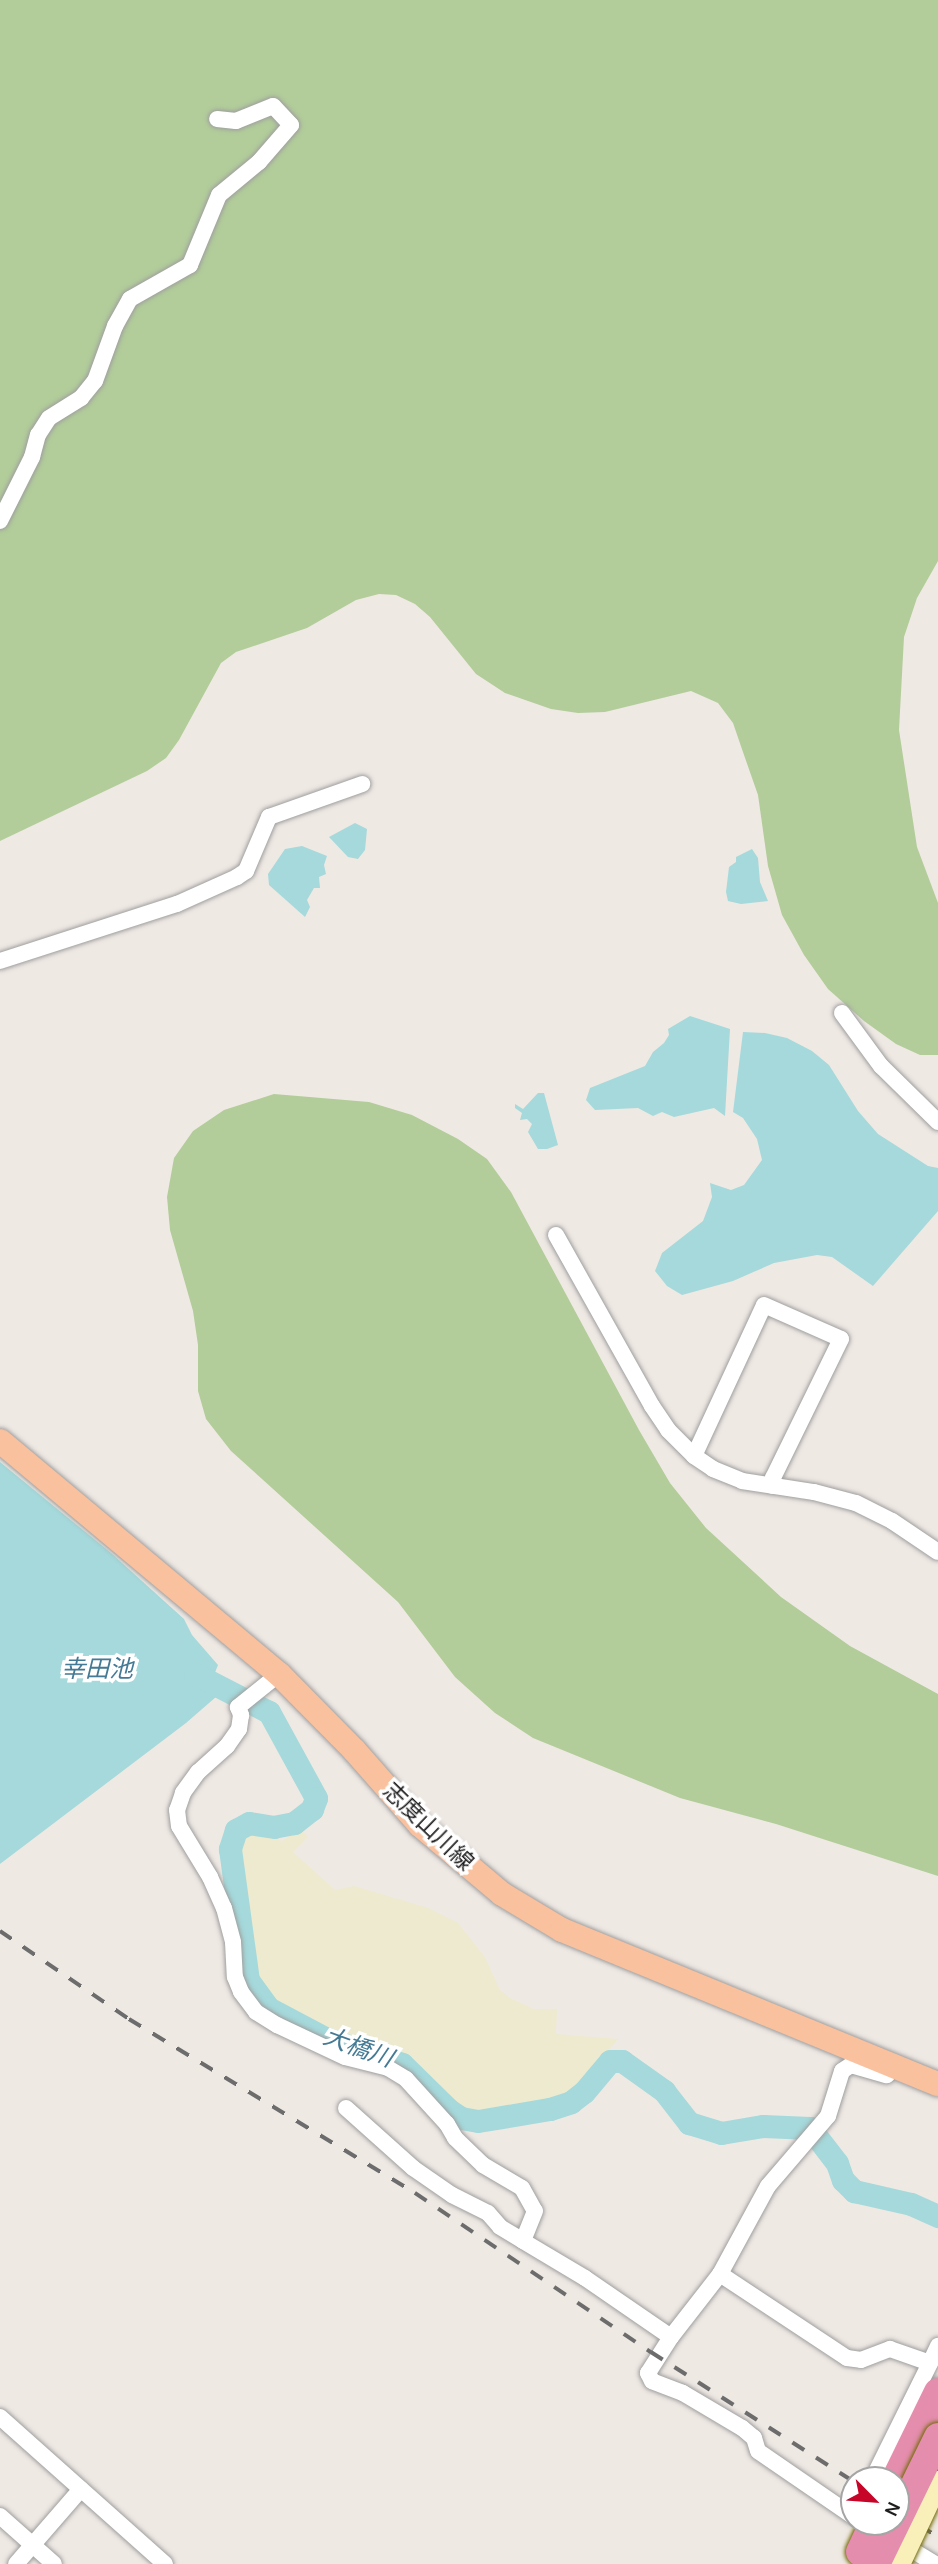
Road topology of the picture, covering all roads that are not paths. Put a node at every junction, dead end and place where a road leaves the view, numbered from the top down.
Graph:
1 (217, 119) dead end
2 (0, 521) edge
3 (362, 784) dead end
4 (0, 961) edge
5 (842, 1013) dead end
6 (938, 1122) edge
7 (556, 1234) dead end
8 (0, 1441) edge
9 (694, 1456) junction
10 (774, 1486) junction
11 (938, 1552) edge
12 (279, 1674) junction
13 (894, 2066) junction
14 (938, 2084) edge
15 (346, 2108) dead end
16 (523, 2241) junction
17 (720, 2274) junction
18 (671, 2336) junction
19 (938, 2346) edge
20 (930, 2363) junction
21 (938, 2392) edge
22 (0, 2417) edge
23 (938, 2437) edge
24 (890, 2466) edge
25 (892, 2466) edge
26 (938, 2481) edge
27 (81, 2489) junction
28 (840, 2507) edge
29 (0, 2516) edge
30 (874, 2536) edge
31 (887, 2536) edge
32 (33, 2545) junction
33 (873, 2561) edge
34 (16, 2564) edge
35 (54, 2564) edge
36 (165, 2564) edge
37 (935, 2564) edge

1 - 2 street
3 - 4 street
5 - 6 street
7 - 9 street
8 - 12 main road, 志度山川線
9 - 10 street
9 - 10 street
10 - 11 street
12 - 13 main road, 志度山川線
12 - 16 street
13 - 14 main road, 志度山川線
13 - 17 street
15 - 16 street
16 - 18 street
17 - 18 street
17 - 20 street
18 - 28 street
19 - 20 street
20 - 24 street
21 - 25 highway
22 - 27 street
23 - 33 highway, bridge
26 - 33 street, bridge
27 - 32 street
27 - 36 street
29 - 32 street
30 - 33 highway, bridge
31 - 37 street
32 - 34 street
32 - 35 street

